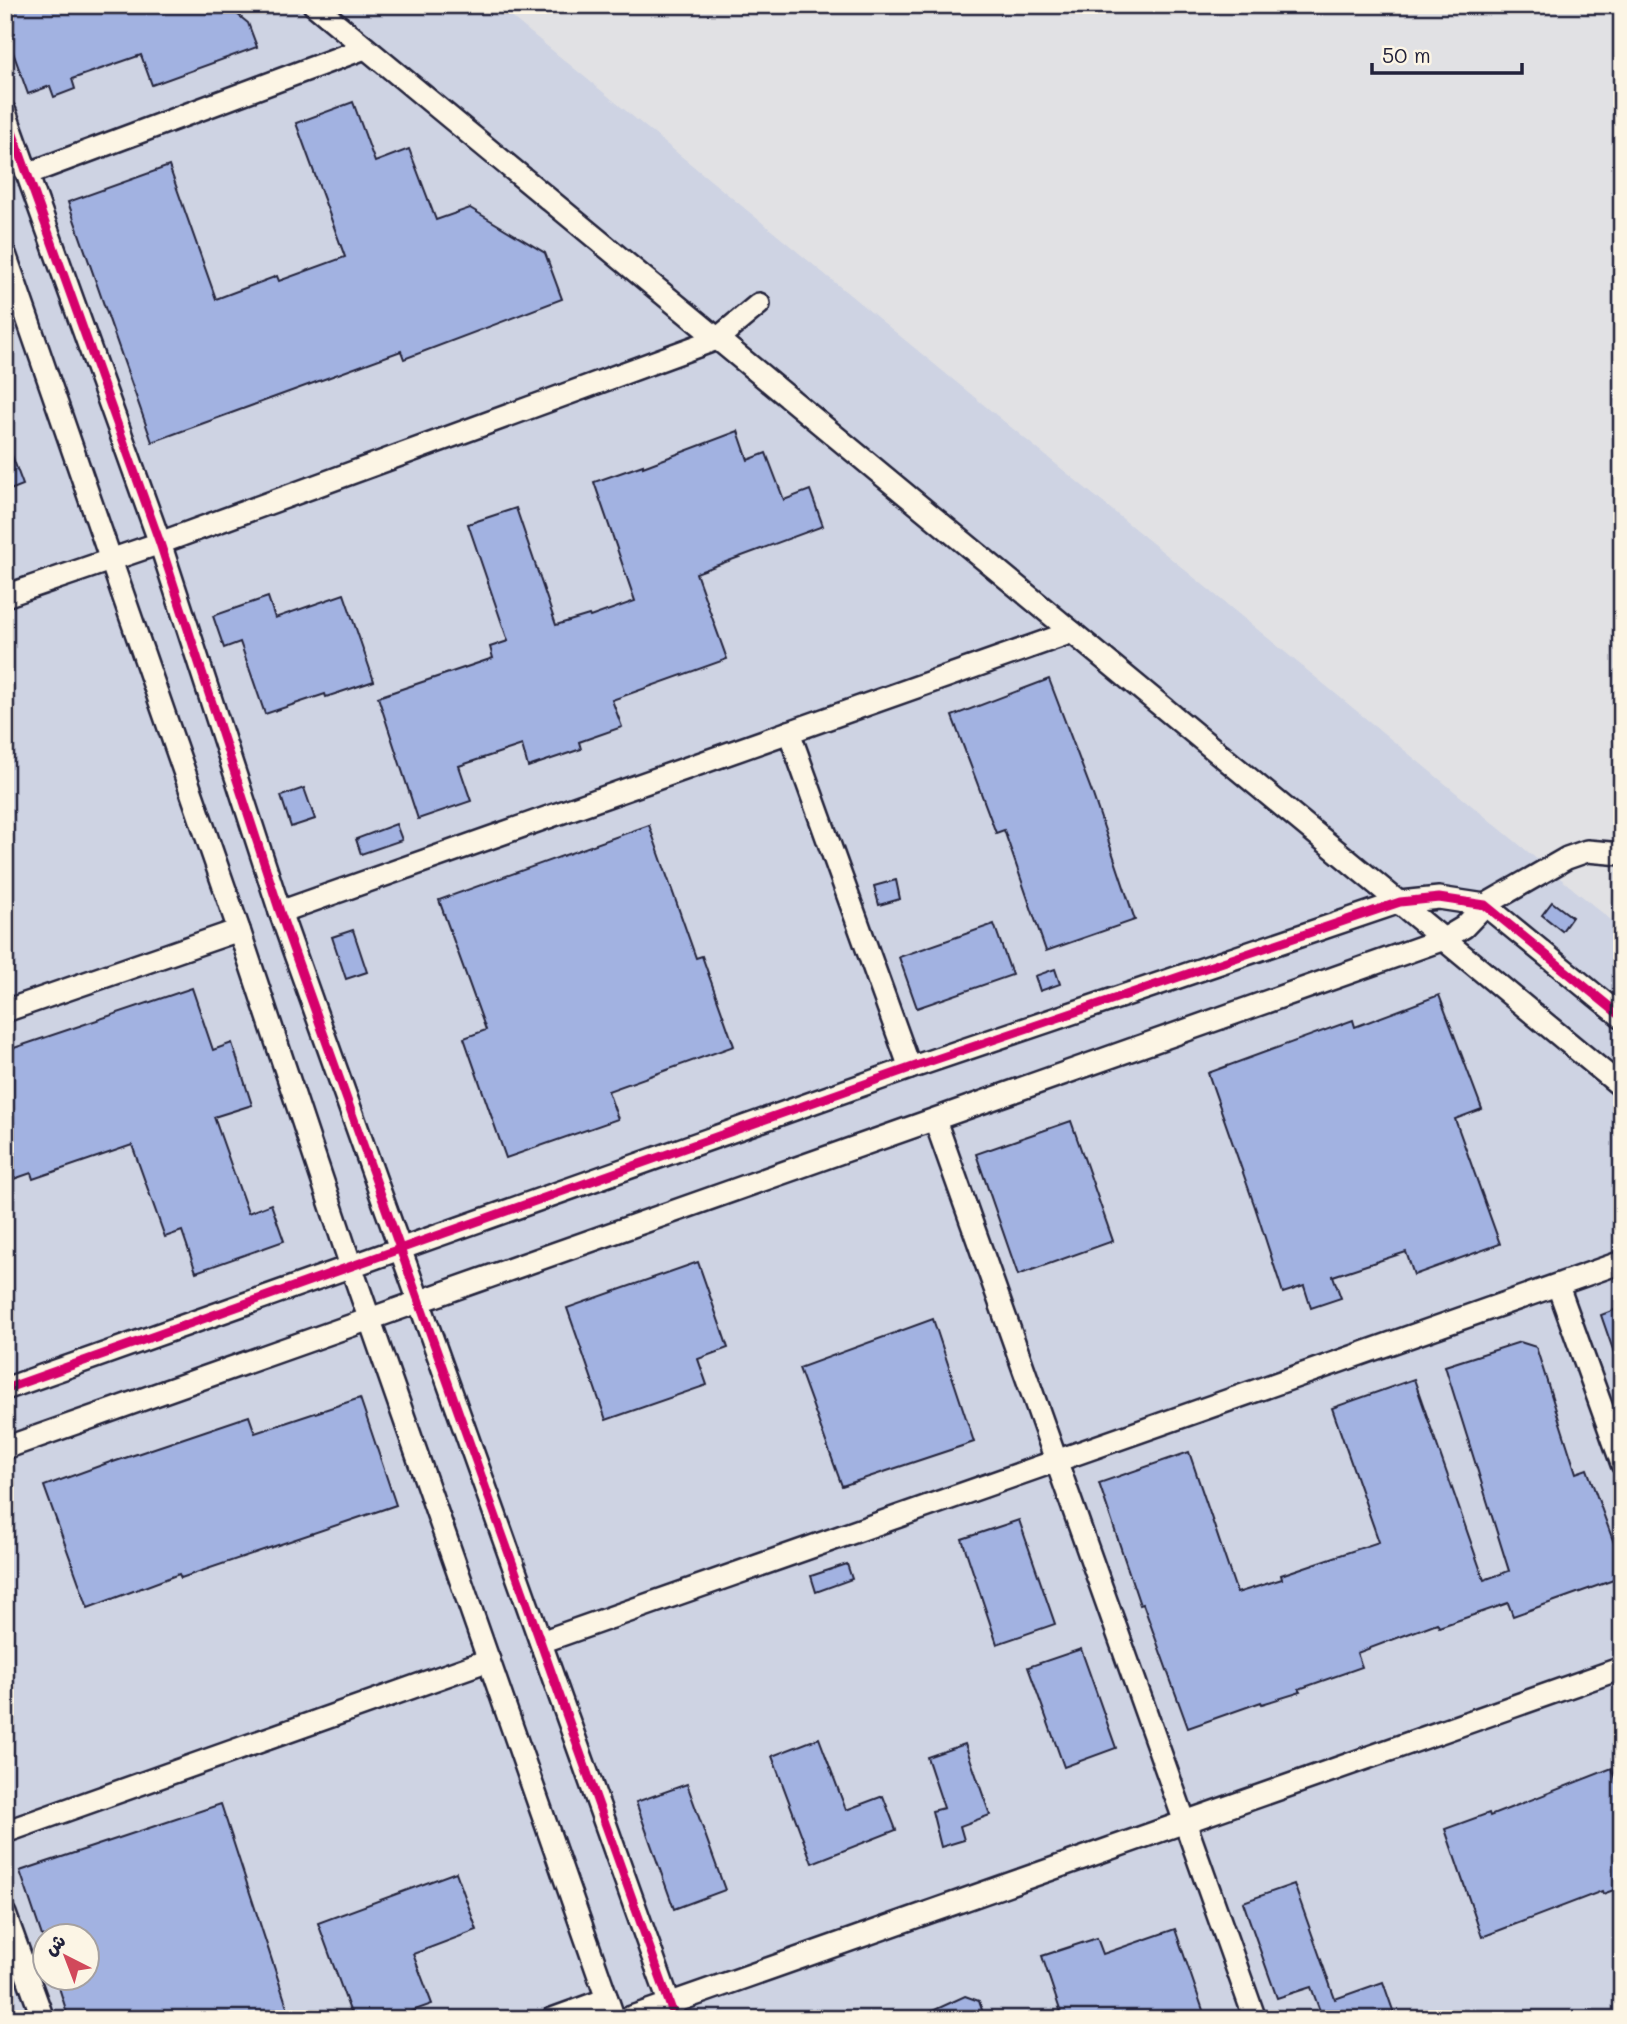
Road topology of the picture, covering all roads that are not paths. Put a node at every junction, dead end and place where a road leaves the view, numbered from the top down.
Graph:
1 (314, 5) edge
2 (365, 48) junction
3 (5, 112) edge
4 (27, 174) junction
5 (5, 254) edge
6 (759, 304) dead end
7 (717, 339) junction
8 (160, 543) junction
9 (111, 559) junction
10 (5, 596) edge
11 (1072, 632) junction
12 (789, 732) junction
13 (1622, 854) edge
14 (1400, 902) junction
15 (1485, 905) junction
16 (280, 912) junction
17 (239, 930) junction
18 (1444, 939) junction
19 (5, 1011) edge
20 (1622, 1017) edge
21 (910, 1068) junction
22 (1622, 1087) edge
23 (935, 1120) junction
24 (401, 1249) junction
25 (1622, 1262) edge
26 (351, 1266) junction
27 (1558, 1286) junction
28 (419, 1302) junction
29 (370, 1319) junction
30 (5, 1389) edge
31 (5, 1448) edge
32 (1057, 1461) junction
33 (1622, 1464) edge
34 (541, 1642) junction
35 (489, 1660) junction
36 (1622, 1668) edge
37 (1185, 1822) junction
38 (5, 1832) edge
39 (5, 1914) edge
40 (610, 2009) edge
41 (672, 2011) edge
42 (43, 2019) edge
43 (552, 2019) edge
44 (626, 2019) edge
45 (1255, 2019) edge

1 - 2 street
2 - 4 street
2 - 7 street
3 - 4 street
4 - 8 street
5 - 9 street
6 - 7 street
7 - 8 street
7 - 11 street
8 - 9 street
8 - 16 street
9 - 10 street
9 - 17 street
11 - 12 street
11 - 14 street
12 - 16 street
12 - 21 street
13 - 15 street
14 - 15 street
14 - 18 street
14 - 21 street
15 - 18 street
15 - 20 street
16 - 24 street
17 - 19 street
17 - 26 street
18 - 22 street
18 - 23 street
21 - 24 street
23 - 28 street
23 - 32 street
24 - 26 street
24 - 28 street
25 - 27 street
26 - 29 street
26 - 30 street
27 - 32 street
27 - 33 street
28 - 29 street
28 - 34 street
29 - 31 street
29 - 35 street
32 - 34 street
32 - 37 street
34 - 41 street
35 - 38 street
35 - 40 street
36 - 37 street
37 - 41 street
37 - 45 street
39 - 42 street
40 - 43 street
41 - 44 street

